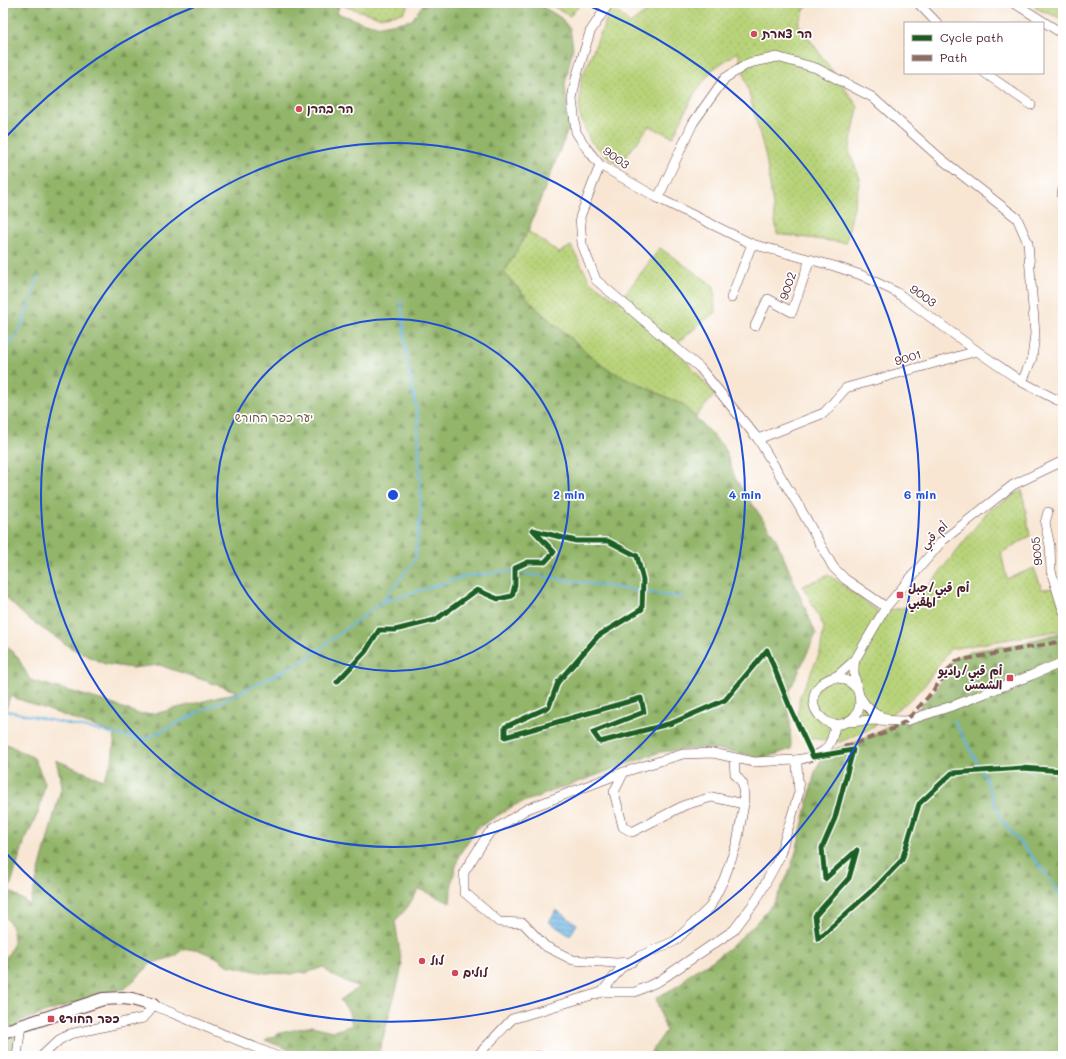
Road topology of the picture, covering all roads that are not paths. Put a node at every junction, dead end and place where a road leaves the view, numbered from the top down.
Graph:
1 (609, 3) edge
2 (918, 3) edge
3 (1014, 3) edge
4 (936, 22) edge
5 (1063, 34) edge
6 (986, 74) edge
7 (1031, 105) dead end
8 (600, 164) junction
9 (1063, 189) edge
10 (658, 198) junction
11 (1063, 198) edge
12 (752, 244) junction
13 (810, 259) junction
14 (731, 298) dead end
15 (755, 326) dead end
16 (977, 351) junction
17 (1022, 382) junction
18 (1063, 402) edge
19 (758, 439) junction
20 (1063, 461) edge
21 (1048, 512) dead end
22 (886, 607) junction
23 (1063, 610) edge
24 (855, 660) junction
25 (1063, 662) edge
26 (828, 679) junction
27 (858, 693) junction
28 (893, 720) junction
29 (848, 722) junction
30 (836, 724) junction
31 (734, 758) junction
32 (796, 760) junction
33 (624, 772) junction
34 (744, 804) junction
35 (632, 962) junction
36 (602, 992) junction
37 (153, 1005) junction
38 (21, 1025) junction
39 (3, 1032) edge
40 (17, 1056) edge
41 (42, 1056) edge
42 (276, 1056) edge
43 (477, 1056) edge

1 - 8 street, 9003
2 - 4 street
3 - 5 street
6 - 7 street
8 - 10 street, 9003
8 - 19 street
9 - 11 street
10 - 12 street, 9003
10 - 17 street
12 - 13 street, 9003
12 - 14 street
13 - 15 street, 9002
13 - 16 street, 9003
16 - 17 street, 9003
16 - 19 street, 9001
17 - 18 street, 9003
19 - 22 street
20 - 22 street, أم قبي
21 - 23 street, 9005
22 - 24 street, أم قبي
24 - 26 street, أم قبي
24 - 27 street
25 - 28 street
26 - 27 street
26 - 30 street
27 - 28 street
27 - 29 street
28 - 29 street
29 - 30 street
30 - 32 street
31 - 32 street
31 - 33 street
31 - 34 street
32 - 36 street
33 - 34 street
33 - 35 street
34 - 35 street
35 - 36 street
36 - 43 street
37 - 38 main road
37 - 41 street
37 - 42 street
38 - 39 main road
38 - 40 street

